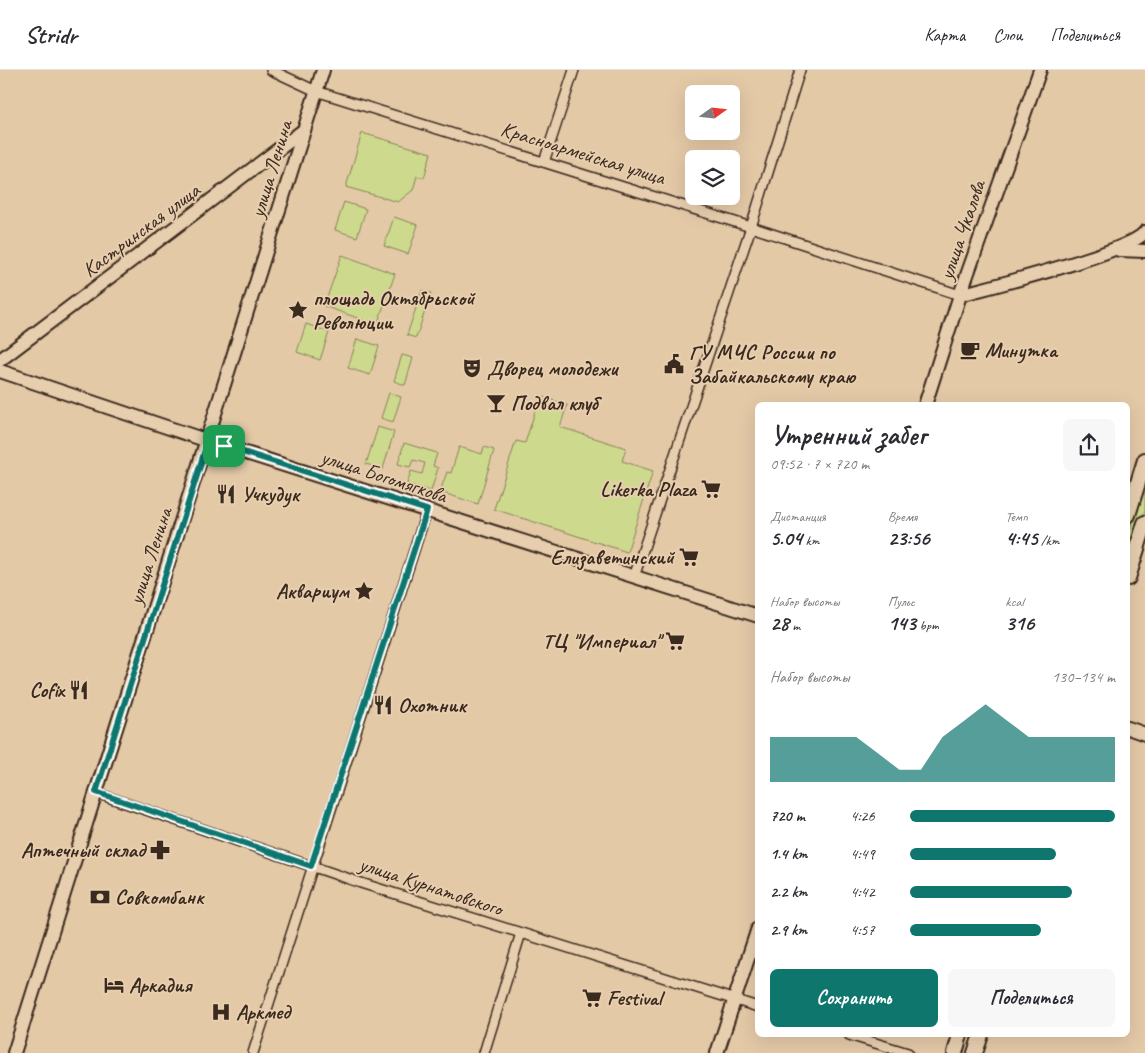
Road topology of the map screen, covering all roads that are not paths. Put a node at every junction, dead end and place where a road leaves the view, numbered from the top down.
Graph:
1 (271, 70) edge
2 (323, 70) edge
3 (574, 70) edge
4 (800, 70) edge
5 (1040, 70) edge
6 (316, 91) junction
7 (304, 130) junction
8 (544, 162) junction
9 (751, 227) junction
10 (1145, 232) edge
11 (1114, 250) junction
12 (1145, 251) edge
13 (960, 295) junction
14 (0, 360) edge
15 (0, 371) edge
16 (926, 402) edge
17 (208, 441) junction
18 (1145, 460) edge
19 (1130, 509) edge
20 (427, 510) junction
21 (1145, 523) edge
22 (1130, 572) edge
23 (634, 577) junction
24 (755, 615) edge
25 (1130, 729) edge
26 (1145, 734) edge
27 (96, 792) junction
28 (311, 866) junction
29 (521, 933) junction
30 (755, 937) edge
31 (734, 1000) junction
32 (755, 1006) edge
33 (856, 1037) edge
34 (959, 1037) edge
35 (980, 1037) edge
36 (14, 1053) edge
37 (253, 1053) edge
38 (484, 1053) edge
39 (718, 1053) edge
40 (908, 1053) edge
41 (954, 1053) edge
42 (975, 1053) edge

1 - 6 street, Красноармейская улица
2 - 6 main road, улица Ленина
3 - 8 street
4 - 9 street
5 - 13 main road, улица Чкалова
6 - 7 main road, улица Ленина
6 - 8 street, Красноармейская улица
7 - 14 main road, Кастринская улица
7 - 17 main road, улица Ленина
8 - 9 street, Красноармейская улица
9 - 13 street, Красноармейская улица
9 - 23 street
10 - 11 main road
11 - 12 main road
11 - 13 main road
13 - 16 main road, улица Чкалова
15 - 17 main road, улица Богомягкова
17 - 20 main road, улица Богомягкова
17 - 27 main road, улица Ленина
18 - 19 main road
20 - 23 main road, улица Богомягкова
20 - 28 street
21 - 22 main road
23 - 24 main road, улица Богомягкова
25 - 26 main road
27 - 28 street, улица Курнатовского
27 - 36 main road, улица Ленина
28 - 29 street, улица Курнатовского
28 - 37 street
29 - 31 street, улица Курнатовского
29 - 38 street
30 - 31 main road
31 - 32 street, улица Курнатовского
31 - 39 main road
33 - 40 street
34 - 41 main road
35 - 42 main road

